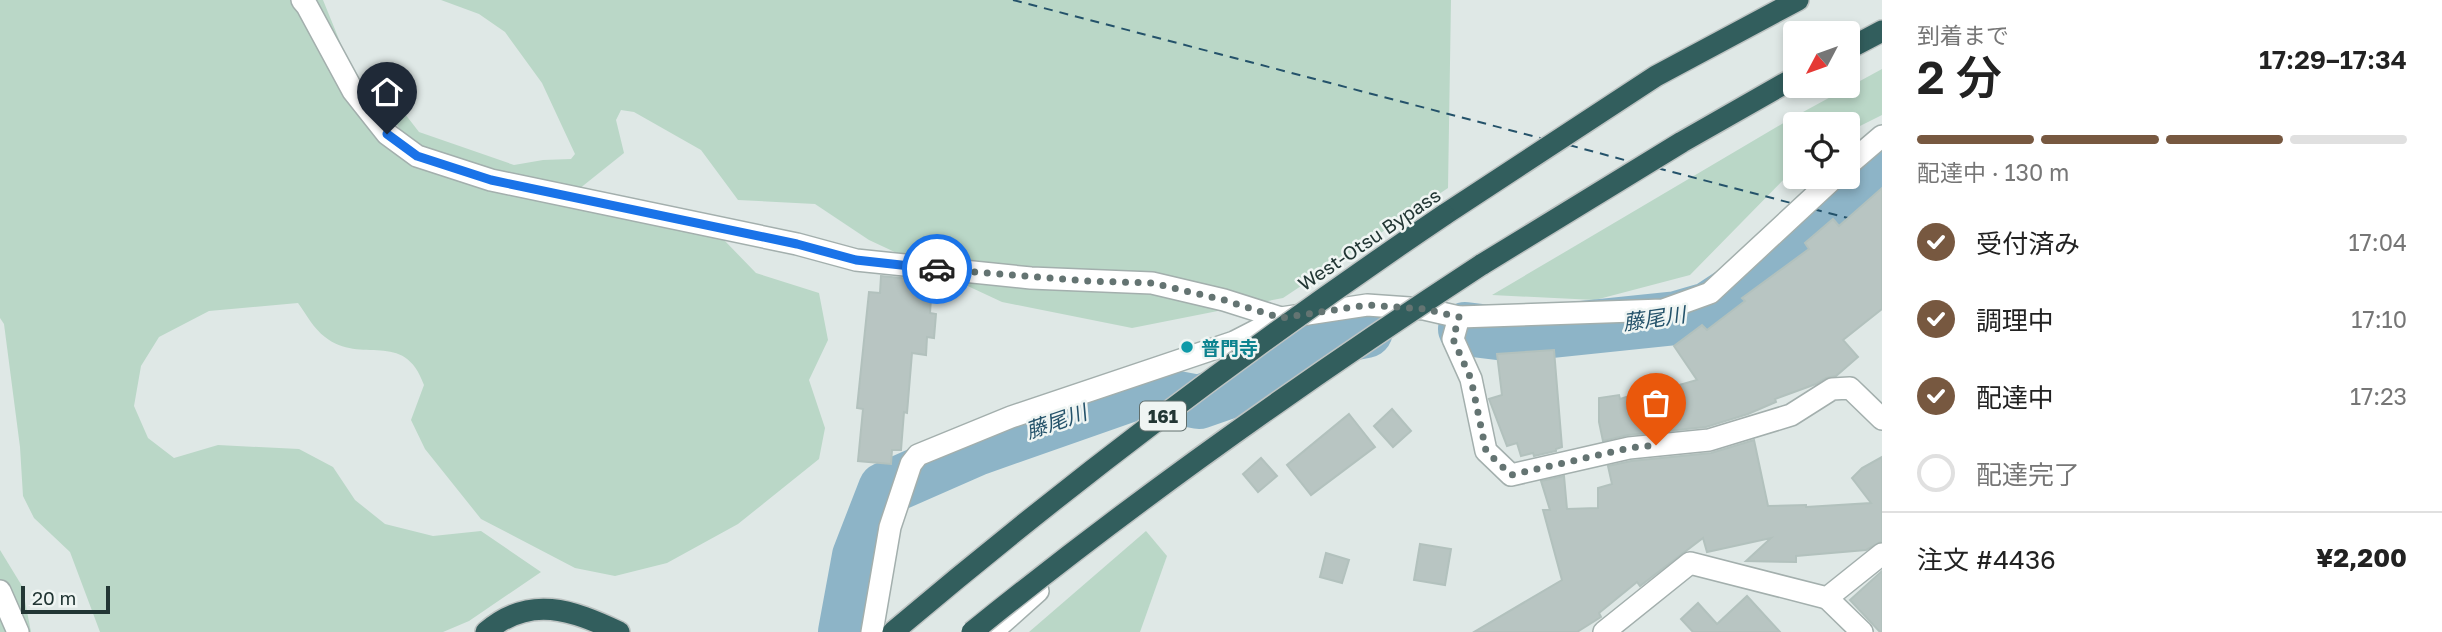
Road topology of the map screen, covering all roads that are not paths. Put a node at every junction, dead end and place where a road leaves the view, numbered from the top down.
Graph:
1 (302, 0) edge
2 (1798, 0) edge
3 (1882, 31) edge
4 (1860, 43) edge
5 (1783, 84) edge
6 (1881, 137) edge
7 (1860, 155) edge
8 (1822, 189) edge
9 (1414, 308) junction
10 (1459, 317) junction
11 (1281, 318) junction
12 (1882, 419) edge
13 (1882, 554) edge
14 (0, 591) edge
15 (1827, 598) junction
16 (1614, 629) edge
17 (18, 632) edge
18 (486, 632) edge
19 (619, 632) edge
20 (872, 632) edge
21 (893, 632) edge
22 (972, 632) edge
23 (992, 632) edge
24 (1862, 632) edge

1 - 11 street
2 - 21 highway, West-Otsu Bypass / 161, bridge
3 - 4 highway
5 - 22 highway, bridge
6 - 7 street
8 - 10 street
9 - 10 street
9 - 11 street
9 - 23 street
10 - 12 street
11 - 20 street
13 - 15 street
14 - 17 street
15 - 16 street
15 - 24 street
18 - 19 highway

